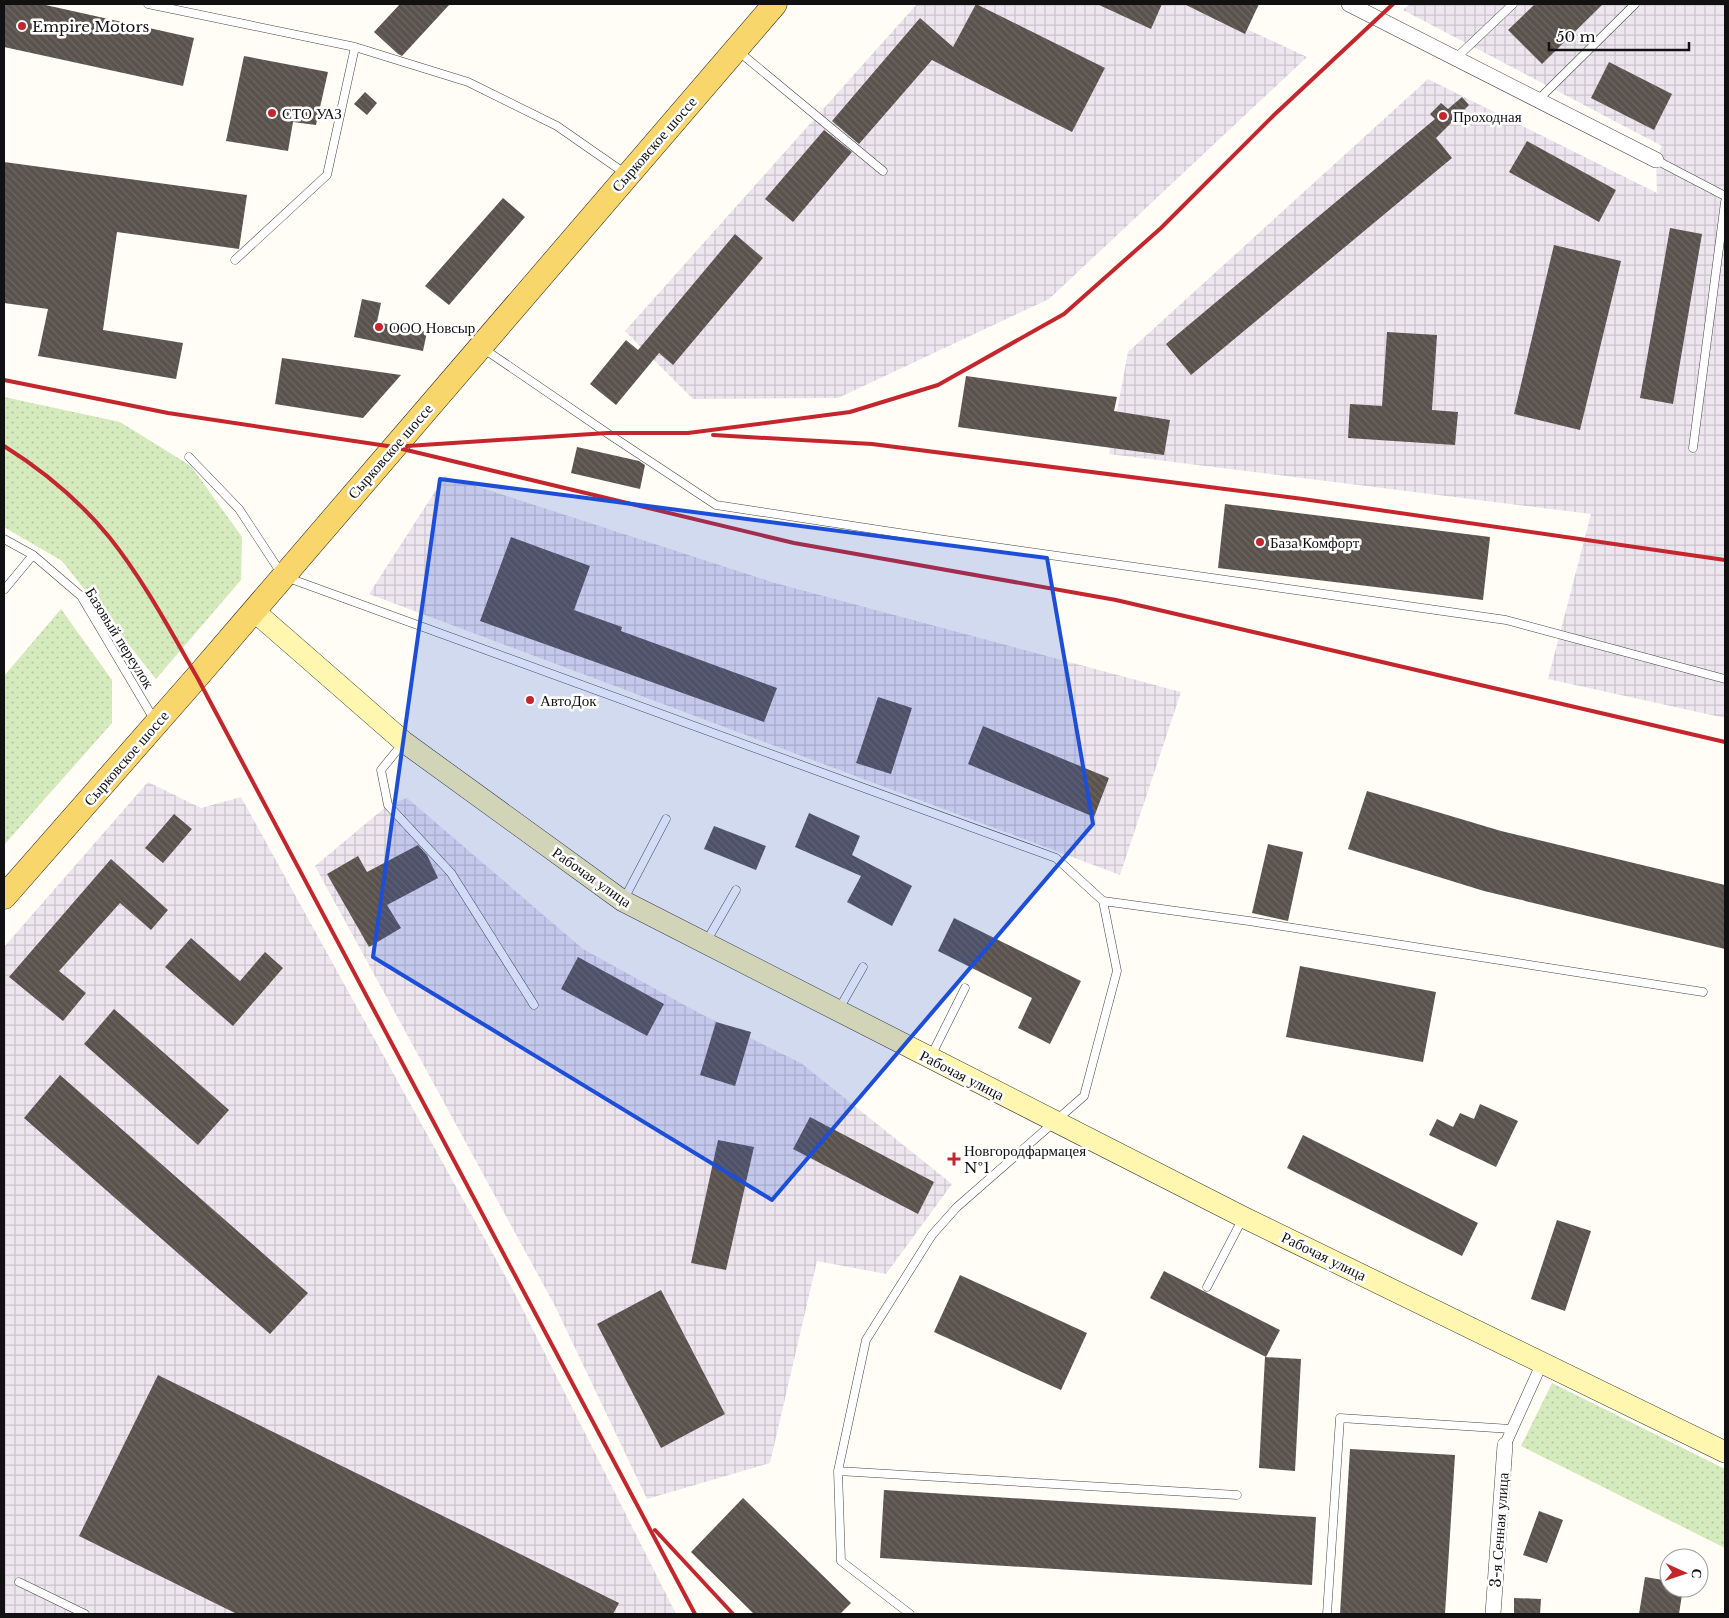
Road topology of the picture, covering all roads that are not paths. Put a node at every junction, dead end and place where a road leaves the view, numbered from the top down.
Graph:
1 (148, 4) edge
2 (775, 4) edge
3 (1350, 4) edge
4 (1513, 4) edge
5 (1635, 4) edge
6 (356, 47) junction
7 (736, 50) junction
8 (1456, 58) junction
9 (1539, 99) junction
10 (1656, 160) joint
11 (883, 171) dead end
12 (628, 175) junction
13 (1725, 196) edge
14 (1725, 202) edge
15 (235, 260) dead end
16 (480, 346) junction
17 (1693, 448) dead end
18 (189, 458) dead end
19 (4, 539) edge
20 (33, 555) junction
21 (283, 576) junction
22 (4, 590) edge
23 (254, 610) junction
24 (1725, 679) edge
25 (156, 723) junction
26 (404, 742) junction
27 (666, 819) dead end
28 (736, 890) dead end
29 (4, 897) edge
30 (623, 901) junction
31 (1102, 901) junction
32 (706, 943) junction
33 (863, 967) dead end
34 (965, 988) dead end
35 (1703, 992) dead end
36 (534, 1005) dead end
37 (838, 1012) junction
38 (929, 1058) junction
39 (1054, 1122) junction
40 (1243, 1217) junction
41 (1207, 1287) dead end
42 (1542, 1362) junction
43 (1512, 1429) junction
44 (1505, 1445) joint
45 (1725, 1452) edge
46 (838, 1471) junction
47 (1237, 1495) dead end
48 (20, 1582) dead end
49 (85, 1614) edge
50 (910, 1614) edge
51 (1327, 1614) edge
52 (1494, 1614) edge

1 - 6 lane
2 - 7 main road, Сырковское шоссе
3 - 8 street
4 - 8 lane
5 - 9 lane
6 - 12 lane
6 - 15 lane
7 - 11 lane
7 - 12 main road, Сырковское шоссе
8 - 9 street
9 - 10 street
10 - 13 lane
12 - 16 main road, Сырковское шоссе
14 - 17 lane
16 - 21 main road, Сырковское шоссе
16 - 24 lane
18 - 21 lane
19 - 20 lane, Базовый переулок
20 - 22 lane
20 - 25 lane, Базовый переулок
21 - 23 main road, Сырковское шоссе
21 - 31 lane
23 - 25 main road, Сырковское шоссе
23 - 26 main road, Рабочая улица
25 - 29 main road, Сырковское шоссе
26 - 30 main road, Рабочая улица
26 - 36 lane
27 - 30 lane
28 - 32 lane
30 - 32 main road, Рабочая улица
31 - 35 lane
31 - 39 lane
32 - 37 main road, Рабочая улица
33 - 37 lane
34 - 38 lane
37 - 38 main road, Рабочая улица
38 - 39 main road, Рабочая улица
39 - 40 main road, Рабочая улица
39 - 46 lane
40 - 41 lane
40 - 42 main road, Рабочая улица
42 - 43 street
42 - 45 main road, Рабочая улица
43 - 44 street
43 - 51 lane
44 - 52 street, 3-я Сенная улица
46 - 47 lane
46 - 50 lane
48 - 49 lane

